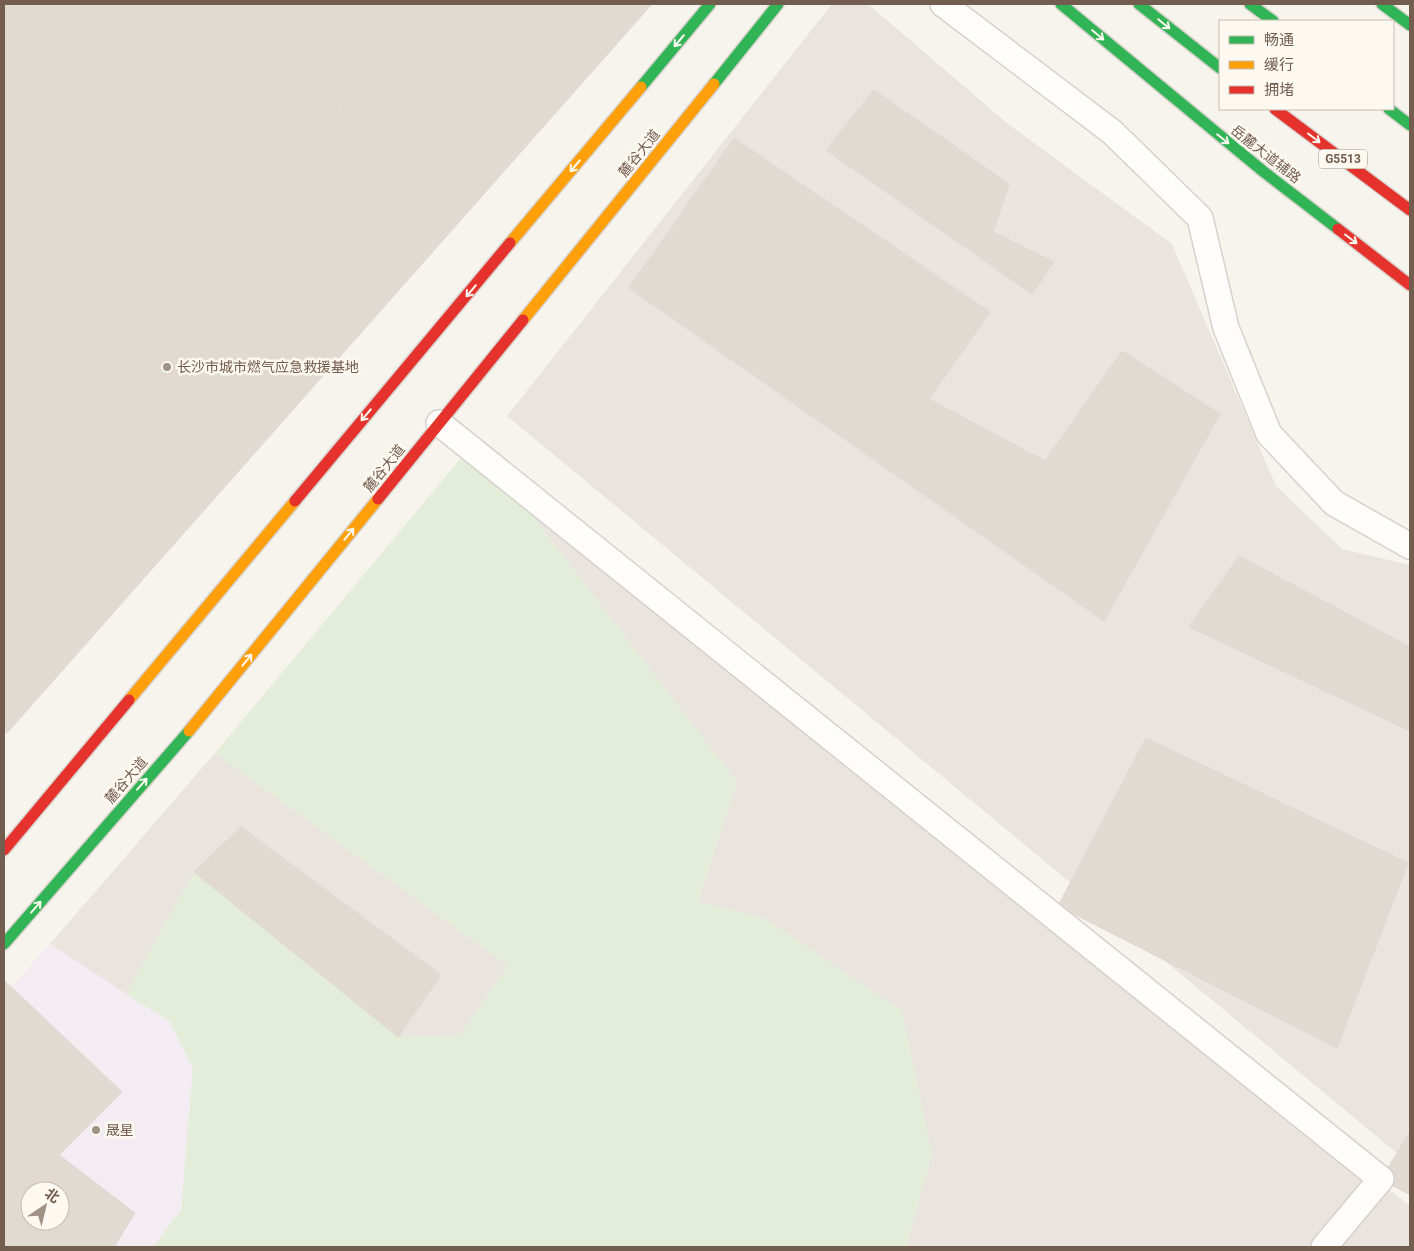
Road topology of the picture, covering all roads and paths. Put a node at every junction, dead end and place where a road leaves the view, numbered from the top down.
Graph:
1 (710, 4) edge
2 (778, 4) edge
3 (943, 4) edge
4 (1061, 4) edge
5 (1139, 4) edge
6 (1250, 4) edge
7 (1382, 4) edge
8 (1272, 20) edge
9 (1410, 25) edge
10 (1219, 67) edge
11 (1276, 110) edge
12 (1390, 110) edge
13 (1410, 125) edge
14 (1410, 210) edge
15 (1410, 285) edge
16 (440, 423) junction
17 (1410, 546) edge
18 (4, 850) edge
19 (4, 944) edge
20 (1324, 1247) edge

1 -> 18 main road
2 - 16 main road, 麓谷大道
3 - 17 street
4 -> 15 main road, 岳麓大道辅路
5 -> 10 main road
6 - 8 main road
7 - 9 main road
11 -> 14 main road, G5513
12 - 13 main road
19 -> 16 main road, 麓谷大道
16 - 20 street

